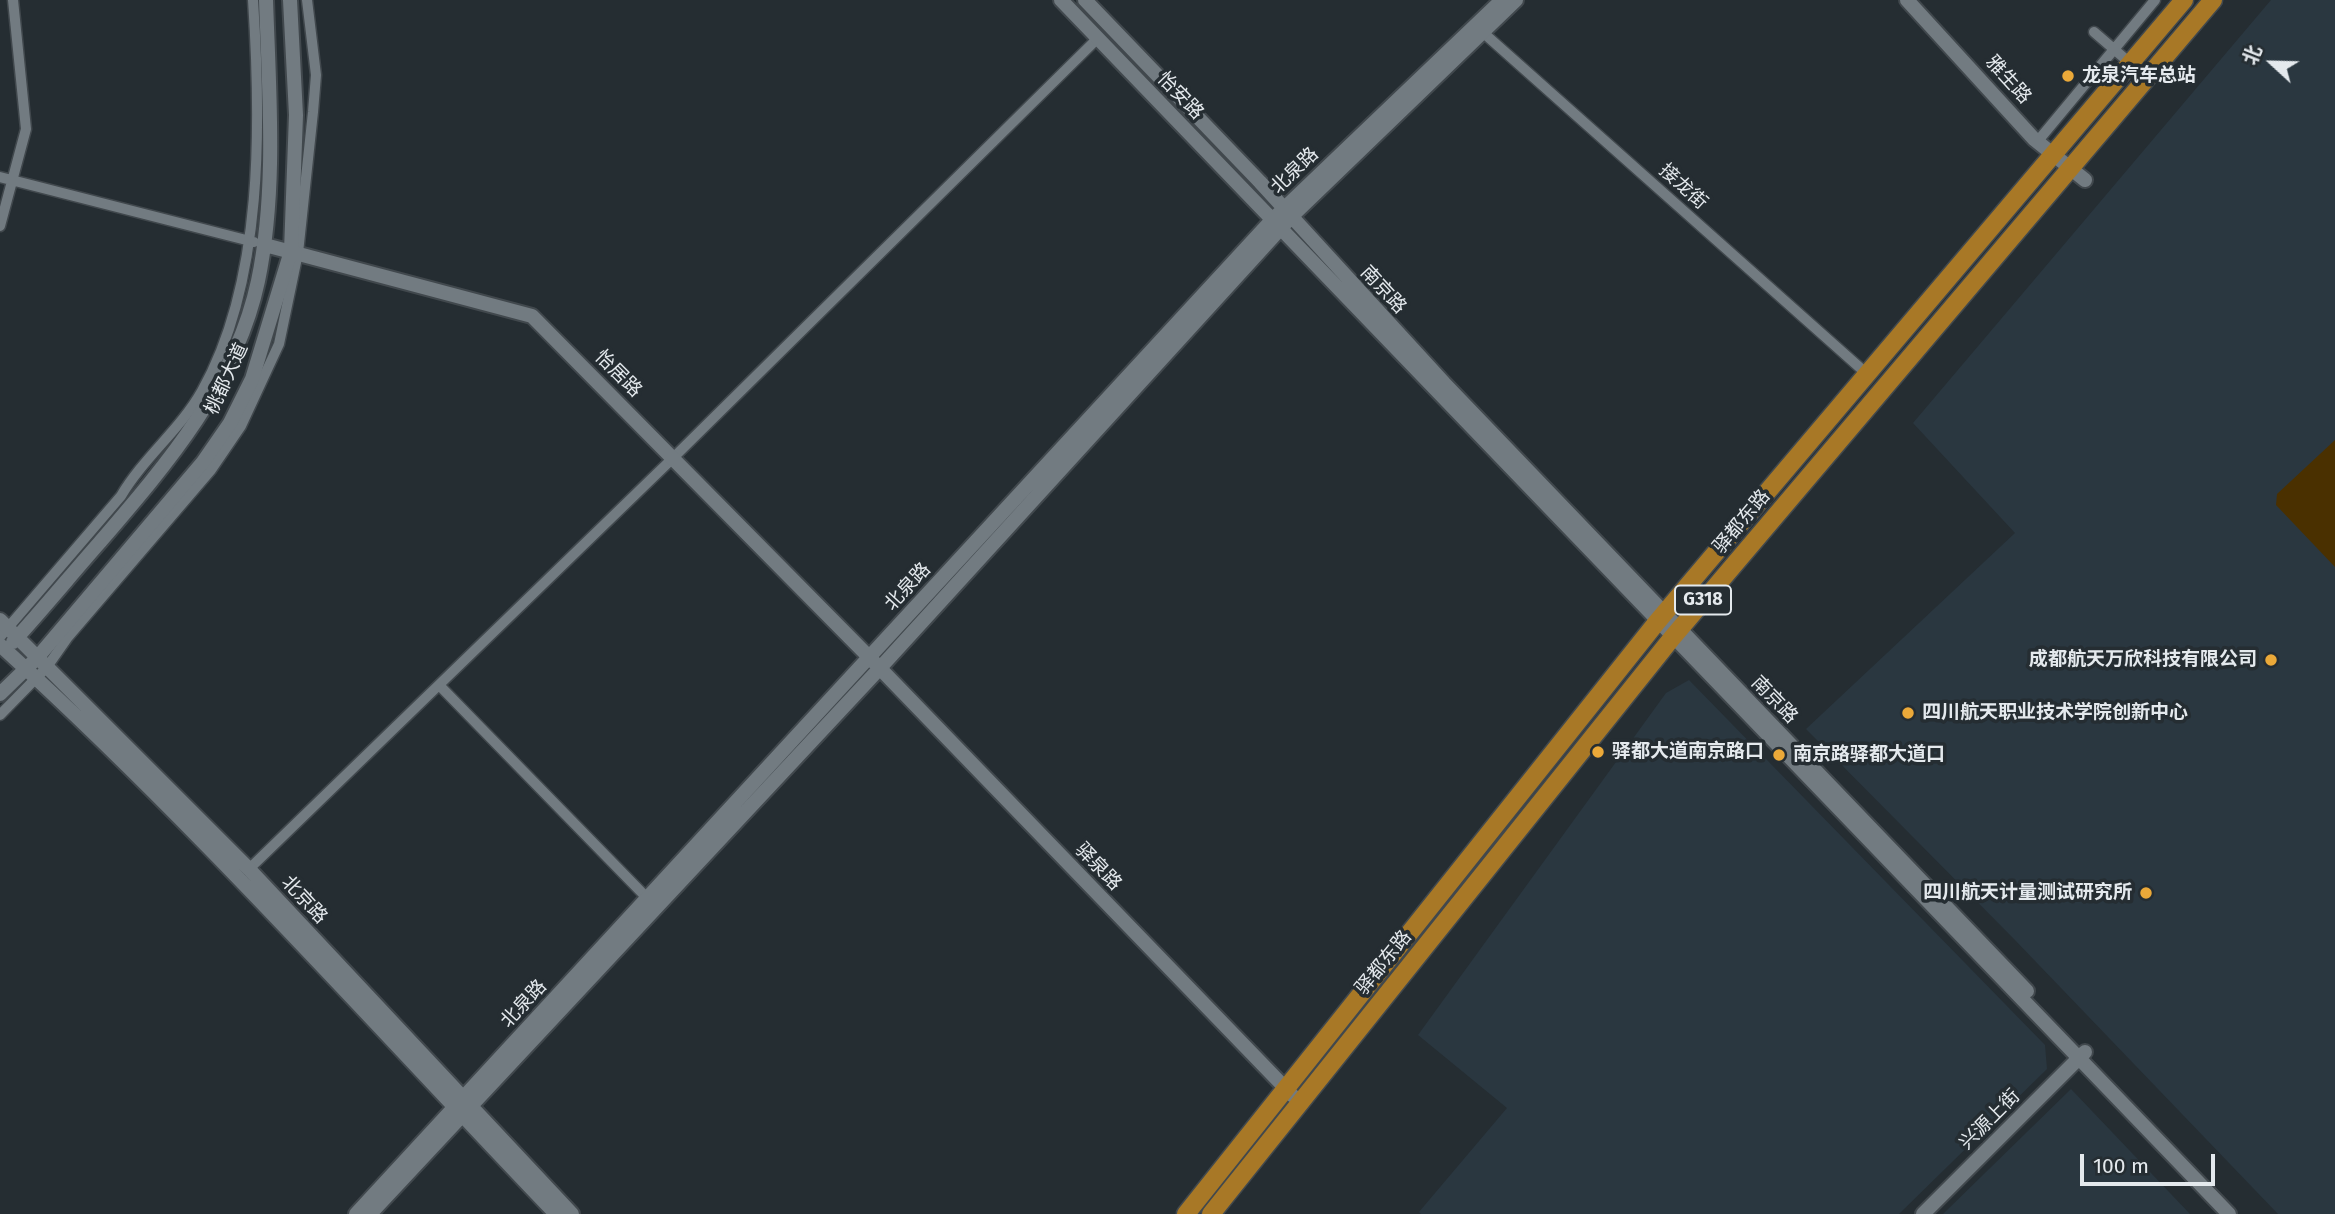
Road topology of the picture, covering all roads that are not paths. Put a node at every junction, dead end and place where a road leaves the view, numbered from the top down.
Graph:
1 (13, 0) edge
2 (253, 0) edge
3 (266, 0) edge
4 (290, 0) edge
5 (307, 0) edge
6 (1062, 0) edge
7 (1085, 0) edge
8 (1502, 0) edge
9 (1516, 0) edge
10 (1907, 0) edge
11 (2155, 0) edge
12 (2185, 0) edge
13 (2213, 0) edge
14 (1479, 29) junction
15 (2094, 33) dead end
16 (1097, 38) junction
17 (2113, 50) junction
18 (2130, 63) junction
19 (2038, 142) junction
20 (2054, 155) junction
21 (2070, 168) junction
22 (0, 177) edge
23 (14, 178) junction
24 (2085, 180) dead end
25 (1287, 213) junction
26 (1276, 224) junction
27 (0, 226) edge
28 (249, 240) junction
29 (265, 245) junction
30 (294, 252) junction
31 (1867, 374) junction
32 (673, 458) junction
33 (1661, 618) junction
34 (1675, 633) junction
35 (4, 639) edge
36 (875, 663) junction
37 (37, 668) junction
38 (439, 685) junction
39 (0, 694) edge
40 (0, 715) edge
41 (249, 869) junction
42 (652, 902) junction
43 (2082, 1056) junction
44 (1285, 1088) junction
45 (1299, 1101) junction
46 (462, 1107) junction
47 (356, 1214) edge
48 (370, 1214) edge
49 (556, 1214) edge
50 (572, 1214) edge
51 (1186, 1214) edge
52 (1211, 1214) edge
53 (1923, 1214) edge
54 (2229, 1214) edge
55 (2241, 1214) edge

1 - 23 street
2 - 28 street
3 - 29 street, 桃都大道
4 - 30 street, 桃都大道
5 - 30 street
6 - 16 street, 怡安路
7 - 25 street, 怡安路
8 - 14 street, 北泉路
9 - 14 street, 北泉路
10 - 19 street, 雅生路
11 - 17 street
12 - 18 highway, 驿都东路 / G318
13 - 21 highway, 驿都东路 / G318
14 - 25 street, 北泉路
14 - 31 street, 接龙街
15 - 17 street
16 - 26 street, 怡安路
16 - 32 street
17 - 18 street
17 - 19 street
18 - 20 highway, 驿都东路 / G318
19 - 20 street, 雅生路
20 - 21 street, 雅生路
20 - 31 highway, 驿都东路 / G318
21 - 24 street, 雅生路
21 - 34 highway, 驿都东路 / G318
22 - 23 street
23 - 27 street
23 - 28 street
25 - 26 street, 北泉路
25 - 33 street, 南京路
26 - 33 street, 怡安路
26 - 36 street, 北泉路
28 - 29 street
28 - 35 street
29 - 30 street, 怡居路
29 - 35 street, 桃都大道
30 - 32 street, 怡居路
30 - 37 street, 桃都大道
31 - 33 highway, 驿都东路 / G318
32 - 36 street, 怡居路
32 - 38 street
33 - 34 street, 南京路
33 - 44 highway, 驿都东路 / G318
34 - 43 street, 南京路
34 - 45 highway, 驿都东路 / G318
35 - 37 street, 北京路
36 - 42 street, 北泉路
36 - 44 street, 驿泉路
37 - 39 street, 桃都大道
37 - 40 street
37 - 41 street, 北京路
37 - 46 street, 北京路
38 - 41 street
38 - 42 street
41 - 46 street, 北京路
42 - 46 street, 北泉路
43 - 53 street, 兴源上街
43 - 54 street
43 - 55 street
44 - 45 street, 驿泉路
44 - 51 highway, 驿都东路 / G318
45 - 52 highway, 驿都东路 / G318
46 - 47 street, 北泉路
46 - 48 street, 北泉路
46 - 49 street, 北京路
46 - 50 street, 北京路

